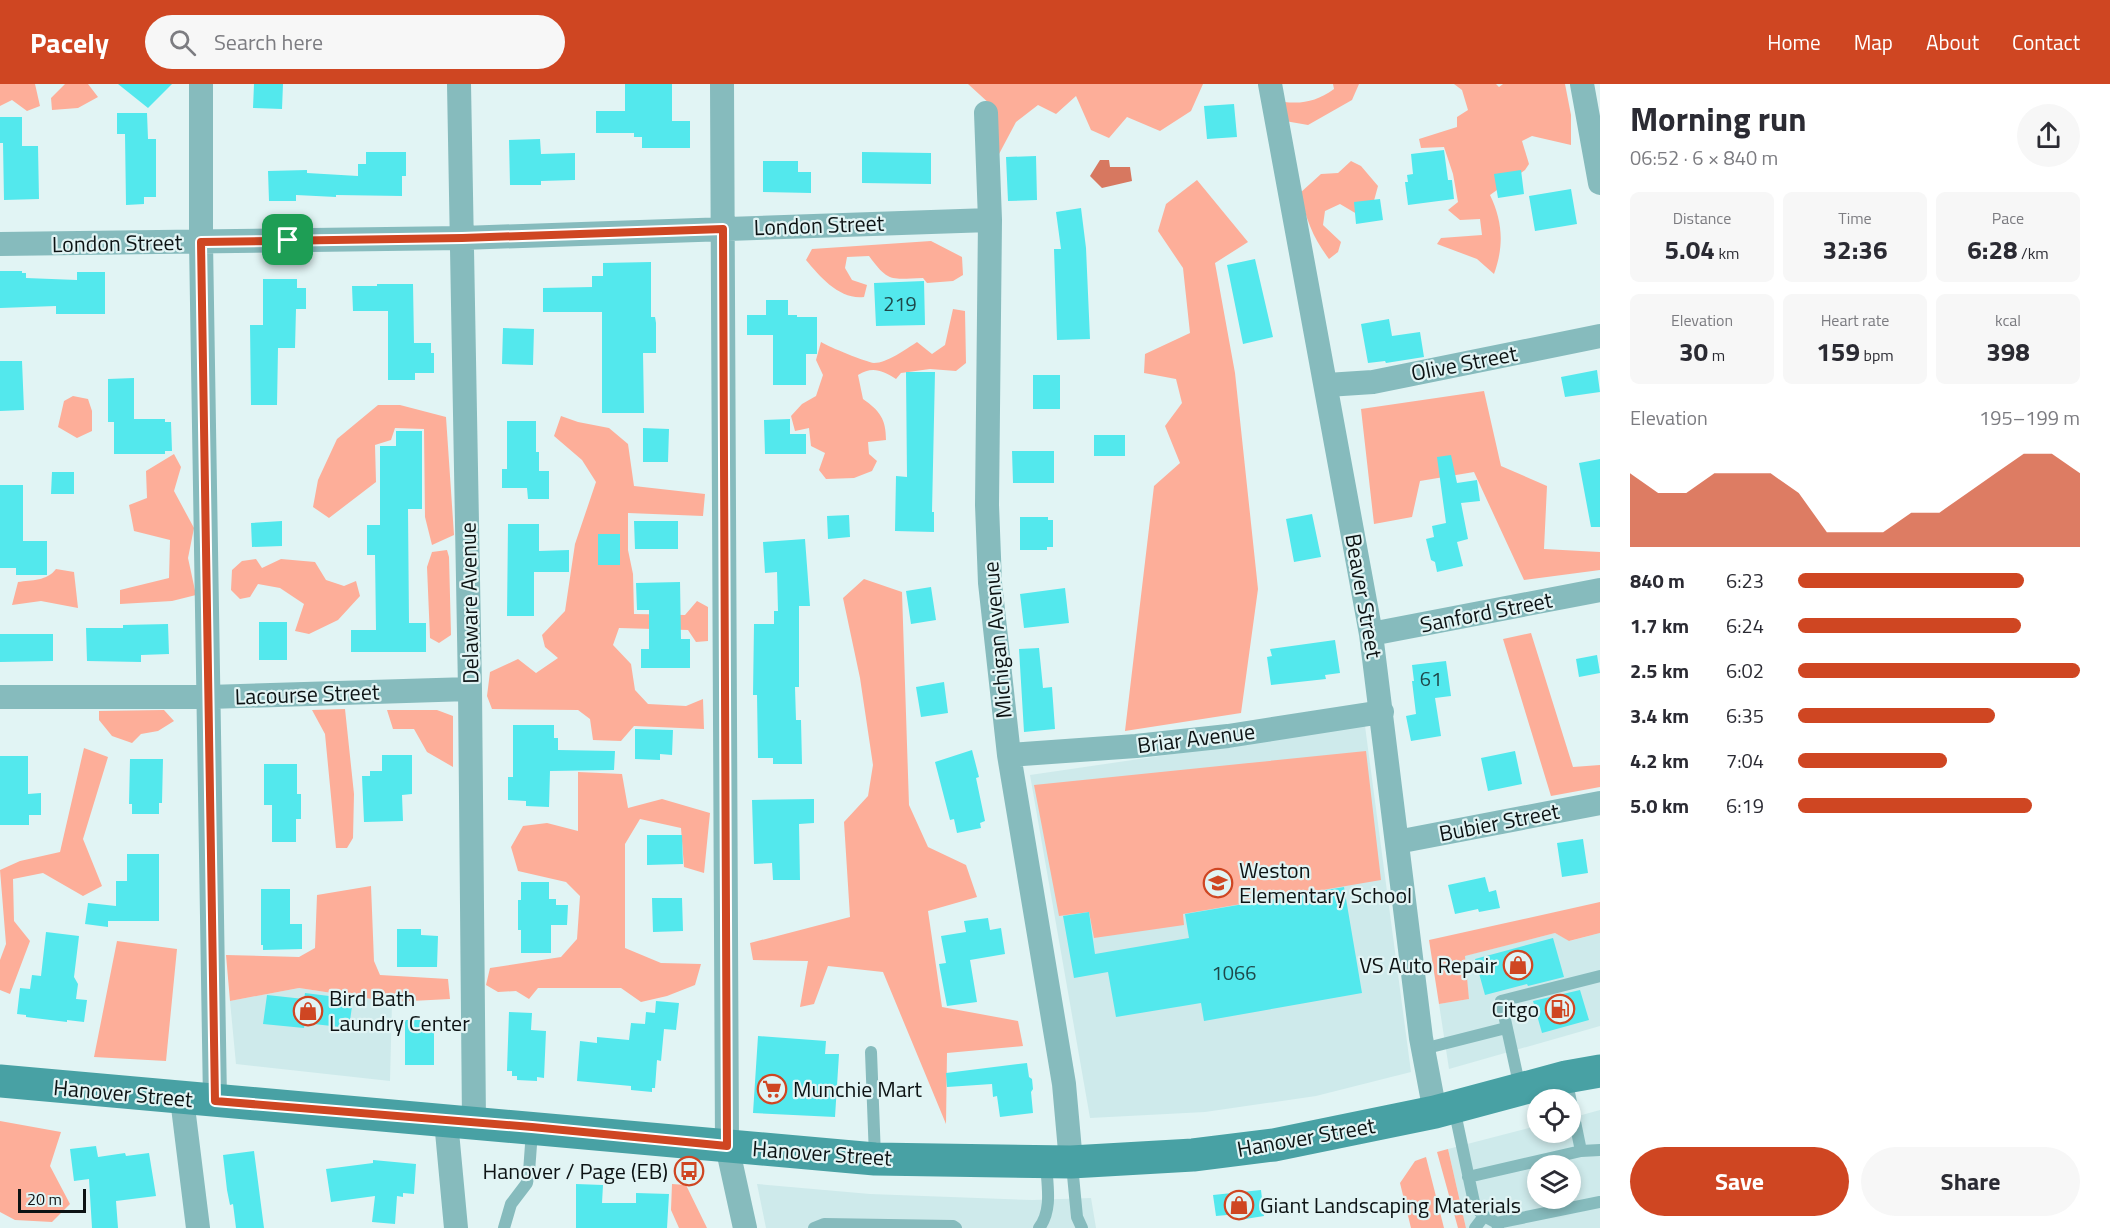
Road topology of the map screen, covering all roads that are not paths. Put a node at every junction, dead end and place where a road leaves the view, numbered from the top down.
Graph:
1 (201, 84) edge
2 (459, 84) edge
3 (722, 84) edge
4 (1270, 84) edge
5 (1582, 84) edge
6 (986, 113) dead end
7 (1600, 183) edge
8 (990, 220) junction
9 (723, 229) junction
10 (462, 238) junction
11 (201, 242) junction
12 (0, 244) edge
13 (1600, 336) edge
14 (1327, 385) junction
15 (1600, 590) edge
16 (1371, 634) junction
17 (470, 689) junction
18 (0, 697) edge
19 (209, 697) junction
20 (1382, 711) junction
21 (1009, 755) junction
22 (1600, 803) edge
23 (1397, 842) junction
24 (1600, 976) edge
25 (1506, 1028) junction
26 (1423, 1049) junction
27 (871, 1052) dead end
28 (1600, 1065) edge
29 (1600, 1071) edge
30 (1566, 1077) junction
31 (0, 1082) edge
32 (1520, 1089) junction
33 (182, 1099) junction
34 (215, 1101) junction
35 (1444, 1109) junction
36 (460, 1122) junction
37 (532, 1127) junction
38 (727, 1146) junction
39 (1600, 1150) edge
40 (1581, 1151) junction
41 (875, 1159) junction
42 (1058, 1162) junction
43 (1468, 1177) junction
44 (1600, 1202) edge
45 (1484, 1216) junction
46 (1498, 1226) edge
47 (198, 1228) edge
48 (456, 1228) edge
49 (504, 1228) edge
50 (745, 1228) edge
51 (814, 1228) edge
52 (956, 1228) edge
53 (1039, 1228) edge
54 (1082, 1228) edge
55 (1474, 1228) edge

1 - 11 street
2 - 10 street, Delaware Avenue
3 - 9 street
4 - 14 street, Beaver Street
5 - 7 street
6 - 8 street, Michigan Avenue
8 - 9 street, London Street
8 - 21 street, Michigan Avenue
9 - 10 street, London Street
9 - 38 street
10 - 11 street, London Street
10 - 17 street, Delaware Avenue
11 - 12 street, London Street
11 - 19 street
13 - 14 street, Olive Street
14 - 16 street, Beaver Street
15 - 16 street, Sanford Street
16 - 20 street, Beaver Street
17 - 19 street, Lacourse Street
17 - 36 street, Delaware Avenue
18 - 19 street, Lacourse Street
19 - 34 street
20 - 21 street, Briar Avenue
20 - 23 street, Beaver Street
21 - 42 street, Michigan Avenue
22 - 23 street, Bubier Street
23 - 26 street, Beaver Street
24 - 25 lane
25 - 26 lane
25 - 32 lane
26 - 35 street, Beaver Street
27 - 41 lane
28 - 30 main road, Hanover Street
29 - 30 main road, Hanover Street
30 - 32 main road, Hanover Street
30 - 40 lane
31 - 33 main road, Hanover Street
32 - 35 main road, Hanover Street
33 - 34 main road, Hanover Street
33 - 47 street
34 - 36 main road, Hanover Street
35 - 42 main road, Hanover Street
35 - 43 lane
36 - 37 main road, Hanover Street
36 - 48 street, Delaware Avenue
37 - 38 main road, Hanover Street
37 - 49 lane
38 - 41 main road, Hanover Street
38 - 50 street
39 - 40 lane
40 - 43 lane
41 - 42 main road, Hanover Street
42 - 53 lane
42 - 54 lane
43 - 45 lane
44 - 46 lane
45 - 46 lane
45 - 55 lane
51 - 52 lane

